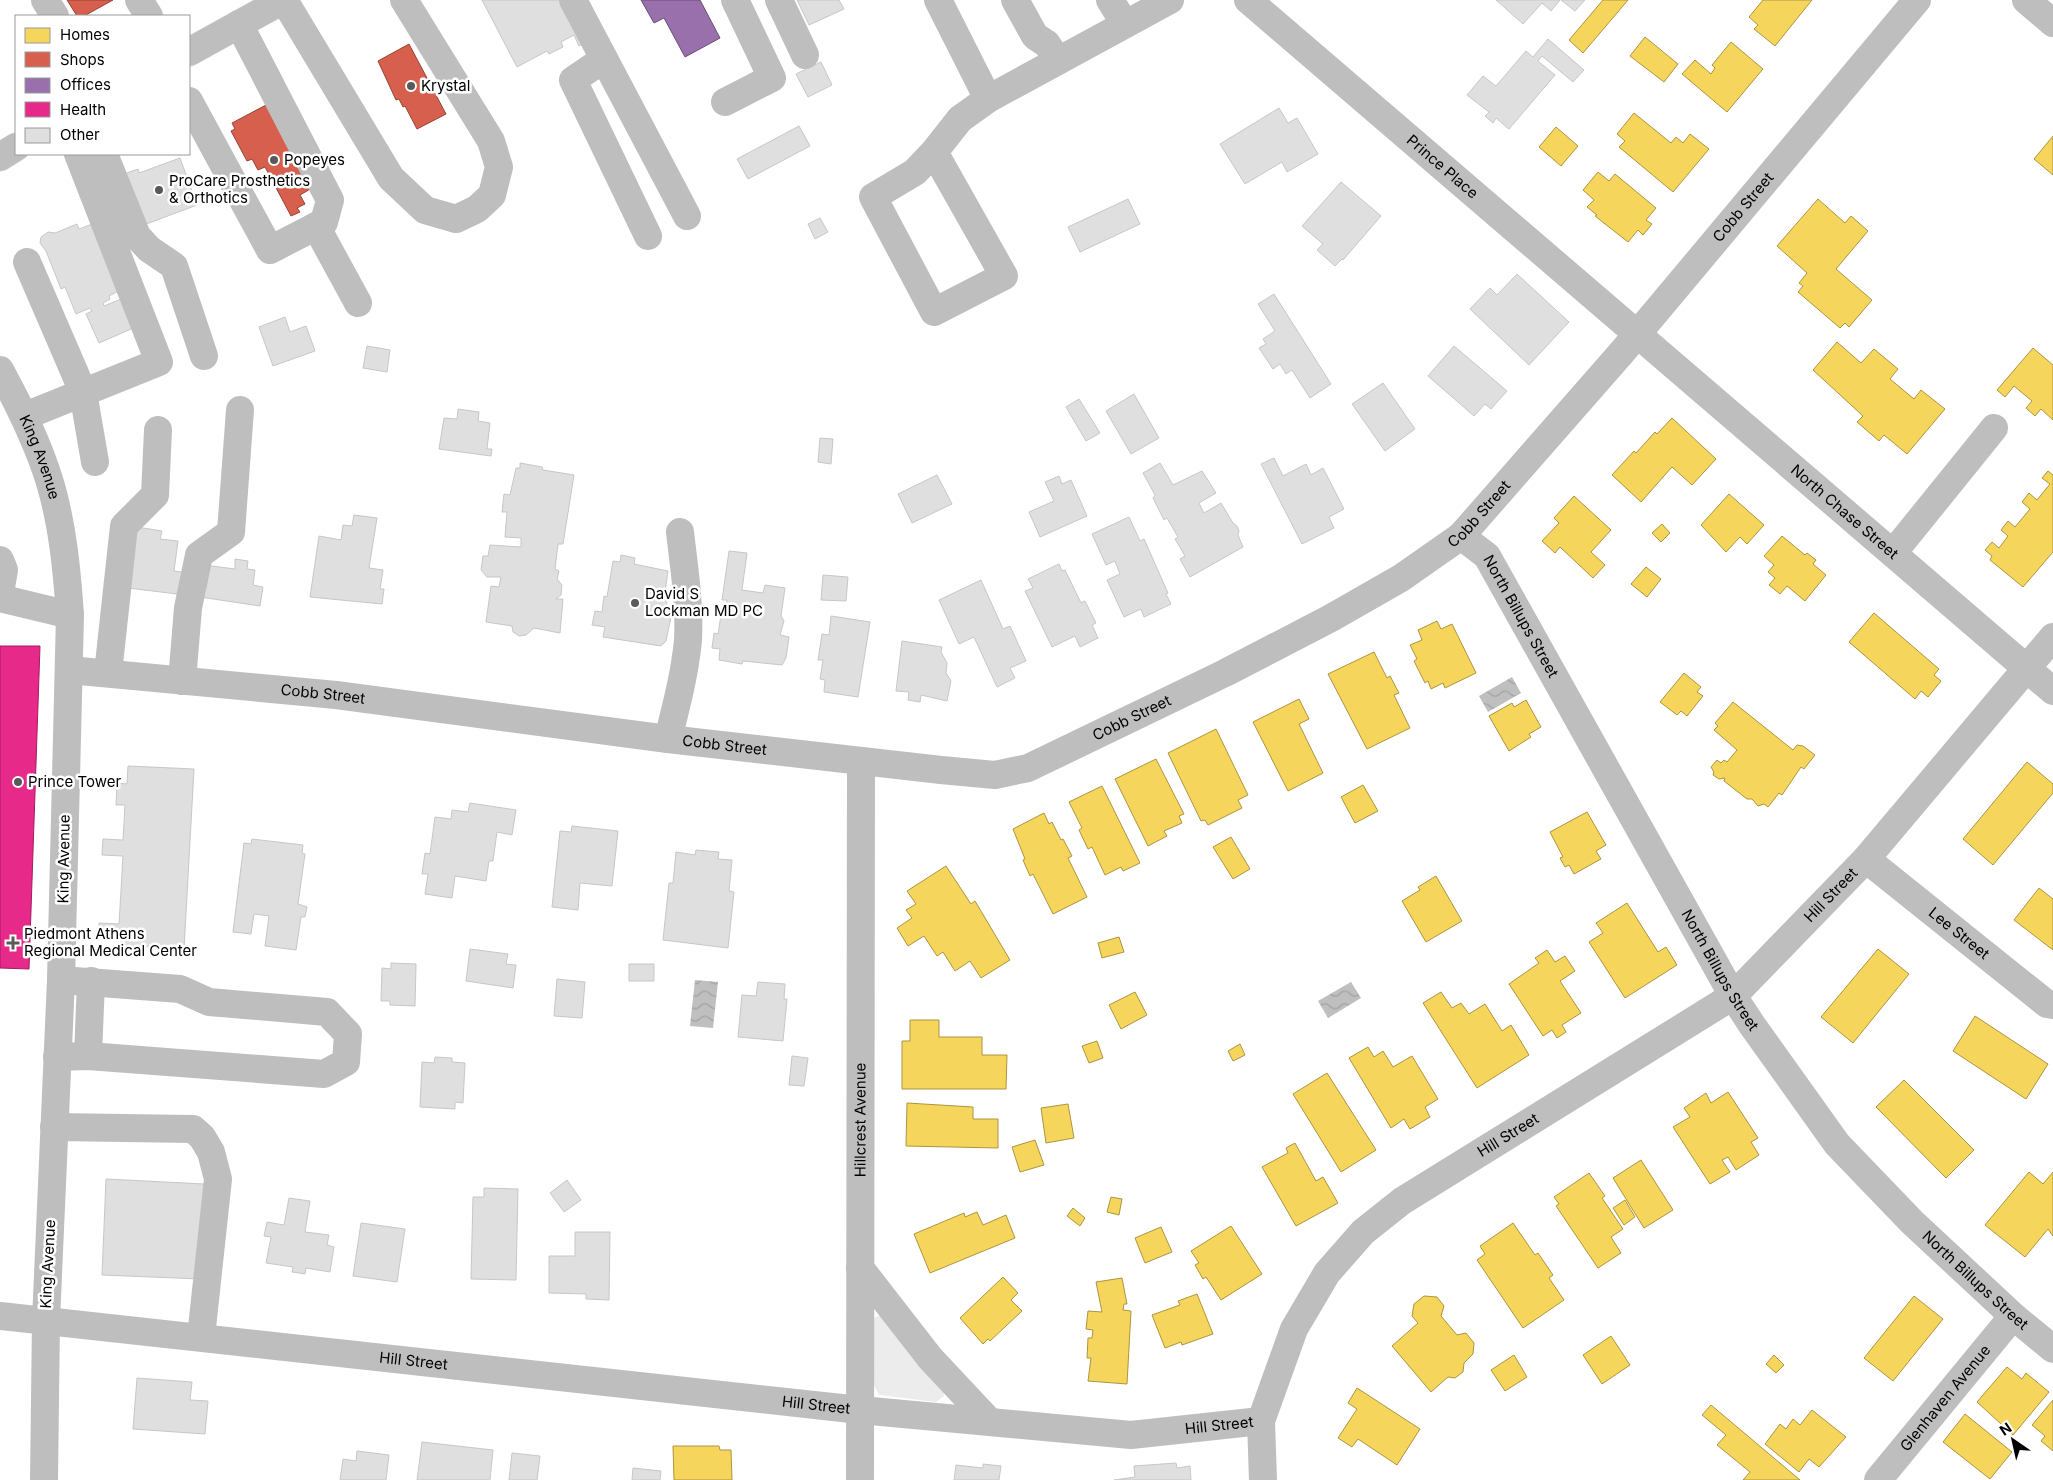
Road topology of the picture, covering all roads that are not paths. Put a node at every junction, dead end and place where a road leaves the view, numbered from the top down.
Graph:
1 (46, 0) edge
2 (139, 0) edge
3 (283, 0) edge
4 (404, 0) edge
5 (573, 0) edge
6 (735, 0) edge
7 (779, 0) edge
8 (938, 0) edge
9 (1015, 0) edge
10 (1110, 0) edge
11 (1170, 0) edge
12 (1248, 0) edge
13 (1917, 0) edge
14 (2026, 0) edge
15 (248, 13) edge
16 (54, 15) edge
17 (148, 15) edge
18 (2053, 23) edge
19 (1125, 24) junction
20 (190, 51) edge
21 (805, 55) dead end
22 (604, 59) junction
23 (1058, 61) junction
24 (988, 98) junction
25 (725, 102) dead end
26 (190, 103) edge
27 (15, 149) edge
28 (934, 152) junction
29 (78, 155) edge
30 (104, 155) edge
31 (0, 157) edge
32 (687, 216) dead end
33 (316, 226) junction
34 (648, 236) dead end
35 (27, 262) dead end
36 (358, 303) dead end
37 (1637, 333) junction
38 (204, 356) dead end
39 (0, 370) edge
40 (82, 392) junction
41 (240, 410) dead end
42 (25, 416) junction
43 (1994, 428) dead end
44 (158, 430) dead end
45 (95, 462) dead end
46 (680, 532) dead end
47 (1461, 536) junction
48 (1893, 553) junction
49 (0, 560) edge
50 (0, 593) edge
51 (0, 598) edge
52 (70, 615) junction
53 (2053, 637) edge
54 (2027, 668) junction
55 (69, 670) junction
56 (108, 673) junction
57 (182, 681) junction
58 (2053, 691) edge
59 (668, 739) junction
60 (861, 761) junction
61 (1866, 859) junction
62 (61, 980) junction
63 (91, 981) junction
64 (1733, 996) junction
65 (2053, 1005) edge
66 (88, 1056) junction
67 (57, 1057) junction
68 (54, 1127) junction
69 (860, 1268) junction
70 (0, 1316) edge
71 (2012, 1316) junction
72 (46, 1320) junction
73 (202, 1337) junction
74 (2053, 1349) edge
75 (860, 1410) junction
76 (1261, 1421) junction
77 (990, 1422) junction
78 (44, 1480) edge
79 (860, 1480) edge
80 (1263, 1480) edge
81 (1878, 1480) edge

1 - 16 street
2 - 17 street
3 - 4 street
3 - 15 street
5 - 22 street
6 - 25 street
7 - 21 street
8 - 24 street
9 - 23 street
10 - 19 street
11 - 19 street
12 - 37 street, Prince Place
13 - 37 street, Cobb Street
14 - 18 street
15 - 20 street
15 - 33 street
19 - 23 street
22 - 32 street
22 - 34 street
23 - 24 street
24 - 28 street
26 - 33 street
27 - 31 street
28 - 28 street
29 - 40 street
30 - 38 street
33 - 36 street
35 - 40 street
37 - 47 street, Cobb Street
37 - 48 street, North Chase Street
39 - 42 street, King Avenue
40 - 42 street
40 - 45 street
41 - 57 street
42 - 52 street, King Avenue
43 - 48 street
44 - 56 street
46 - 59 street
47 - 60 street, Cobb Street
47 - 64 street, North Billups Street
48 - 54 street, North Chase Street
49 - 50 street
51 - 52 street
52 - 55 street, King Avenue
53 - 54 street, Hill Street
54 - 58 street, North Chase Street
54 - 61 street, Hill Street
55 - 56 street, Cobb Street
55 - 62 street, King Avenue
56 - 57 street, Cobb Street
57 - 59 street, Cobb Street
59 - 60 street, Cobb Street
60 - 69 street, Hillcrest Avenue
61 - 64 street, Hill Street
61 - 65 street, Lee Street
62 - 63 street
62 - 67 street, King Avenue
63 - 66 street
63 - 66 street
64 - 71 street, North Billups Street
64 - 76 street, Hill Street
66 - 67 street
67 - 68 street, King Avenue
68 - 72 street, King Avenue
68 - 73 street
69 - 75 street, Hillcrest Avenue
69 - 77 street
70 - 72 street, Hill Street
71 - 74 street, North Billups Street
71 - 81 street, Glenhaven Avenue
72 - 73 street, Hill Street
72 - 78 street, King Avenue
73 - 75 street, Hill Street
75 - 77 street, Hill Street
75 - 79 street, Hillcrest Avenue
76 - 77 street, Hill Street
76 - 80 street

